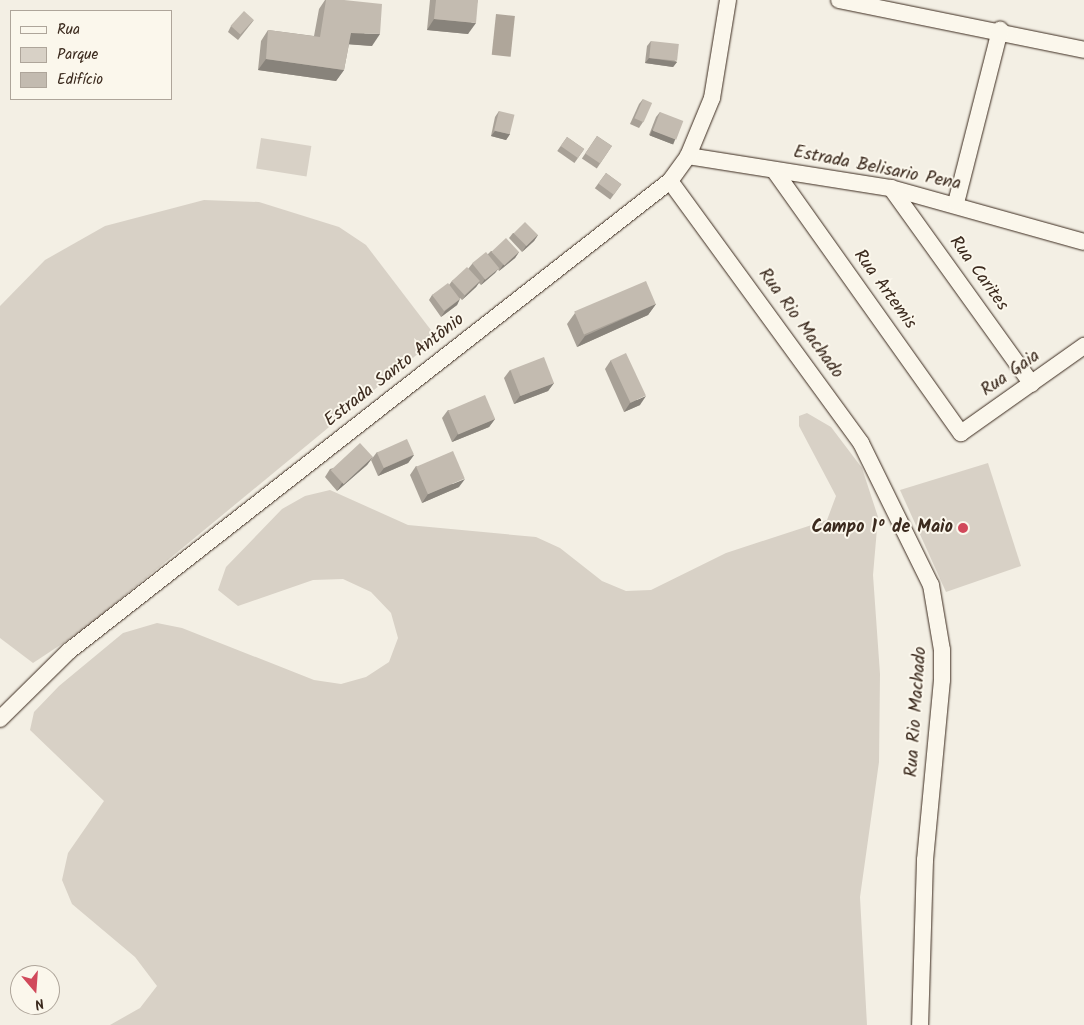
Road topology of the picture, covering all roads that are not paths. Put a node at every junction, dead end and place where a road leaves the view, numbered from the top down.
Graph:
1 (728, 0) edge
2 (839, 0) edge
3 (878, 3) edge
4 (1000, 30) junction
5 (1084, 50) edge
6 (688, 156) junction
7 (774, 170) junction
8 (670, 181) junction
9 (891, 188) junction
10 (956, 203) junction
11 (1084, 242) edge
12 (1084, 346) edge
13 (1032, 384) junction
14 (961, 433) joint
15 (0, 718) edge
16 (920, 1025) edge

1 - 6 street, Estrada Santo Antônio
2 - 3 street
3 - 4 street
4 - 5 street
4 - 10 street
6 - 7 street, Estrada Belisario Pena
6 - 8 street, Estrada Santo Antônio
7 - 9 street, Estrada Belisario Pena
7 - 14 street, Rua Artemis
8 - 15 street, Estrada Santo Antônio
8 - 16 street, Rua Rio Machado
9 - 10 street, Estrada Belisario Pena
9 - 13 street, Rua Carites
10 - 11 street, Estrada Belisario Pena
12 - 13 street, Rua Gaia
13 - 14 street, Rua Gaia

